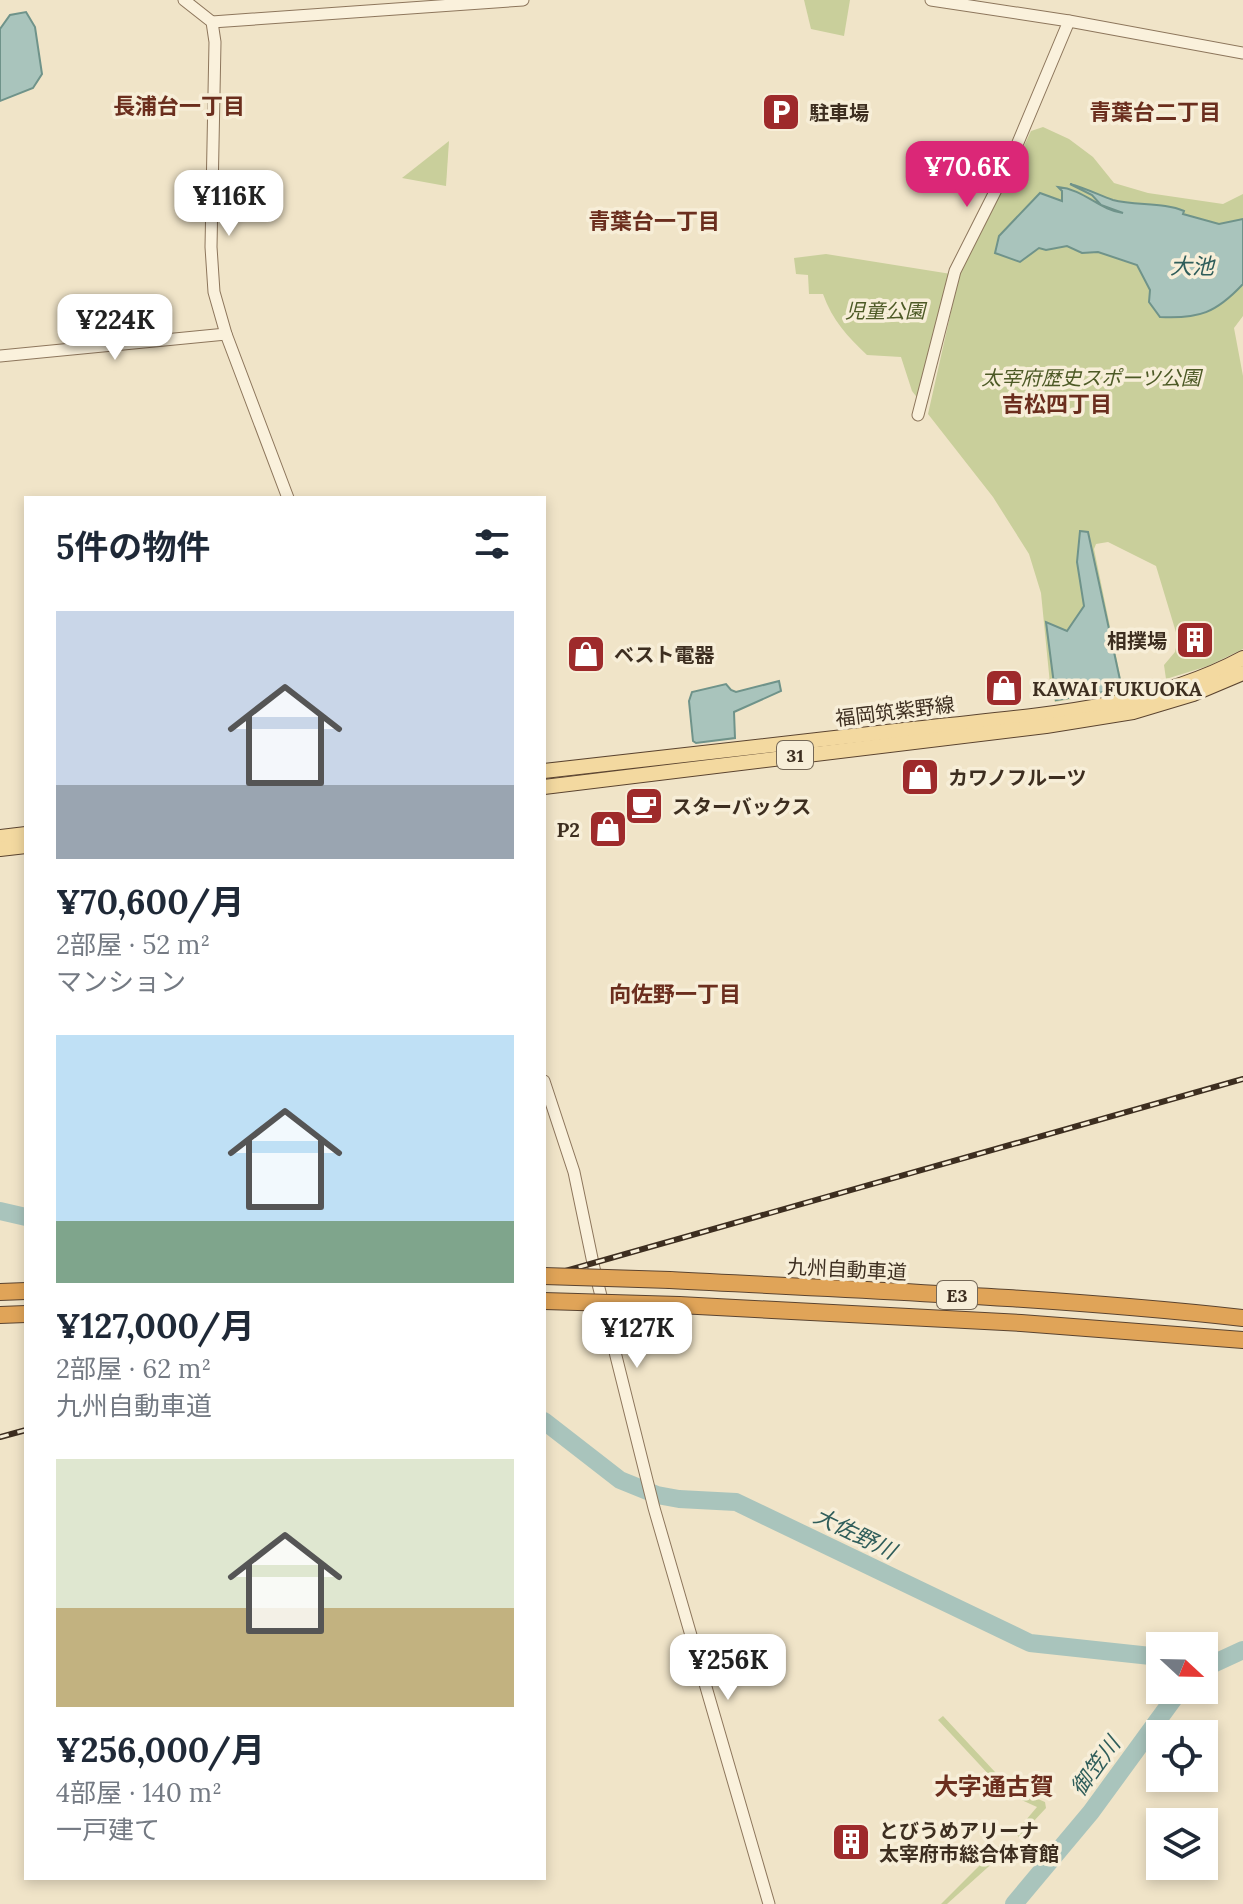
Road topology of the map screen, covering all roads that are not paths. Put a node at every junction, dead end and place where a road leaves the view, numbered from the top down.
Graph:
1 (184, 0) edge
2 (523, 0) edge
3 (931, 0) edge
4 (1069, 21) junction
5 (212, 22) junction
6 (1243, 53) edge
7 (226, 334) junction
8 (0, 356) edge
9 (918, 415) dead end
10 (287, 496) edge
11 (1243, 658) edge
12 (1243, 673) edge
13 (546, 771) edge
14 (546, 787) edge
15 (24, 834) edge
16 (0, 837) edge
17 (24, 846) edge
18 (0, 849) edge
19 (546, 1087) edge
20 (546, 1276) edge
21 (24, 1291) edge
22 (0, 1292) edge
23 (546, 1301) edge
24 (24, 1314) edge
25 (0, 1315) edge
26 (1243, 1318) edge
27 (1243, 1340) edge
28 (769, 1904) edge

1 - 5 street
2 - 5 street
3 - 4 street
4 - 6 street
4 - 9 street
5 - 7 street
7 - 8 street
7 - 10 street
11 - 13 main road, 福岡筑紫野線 / 31
12 - 14 main road, 福岡筑紫野線 / 31
15 - 16 main road
17 - 18 main road
19 - 28 street
20 - 26 highway, 九州自動車道 / E3, bridge
21 - 22 highway
23 - 27 highway, E3, bridge
24 - 25 highway

